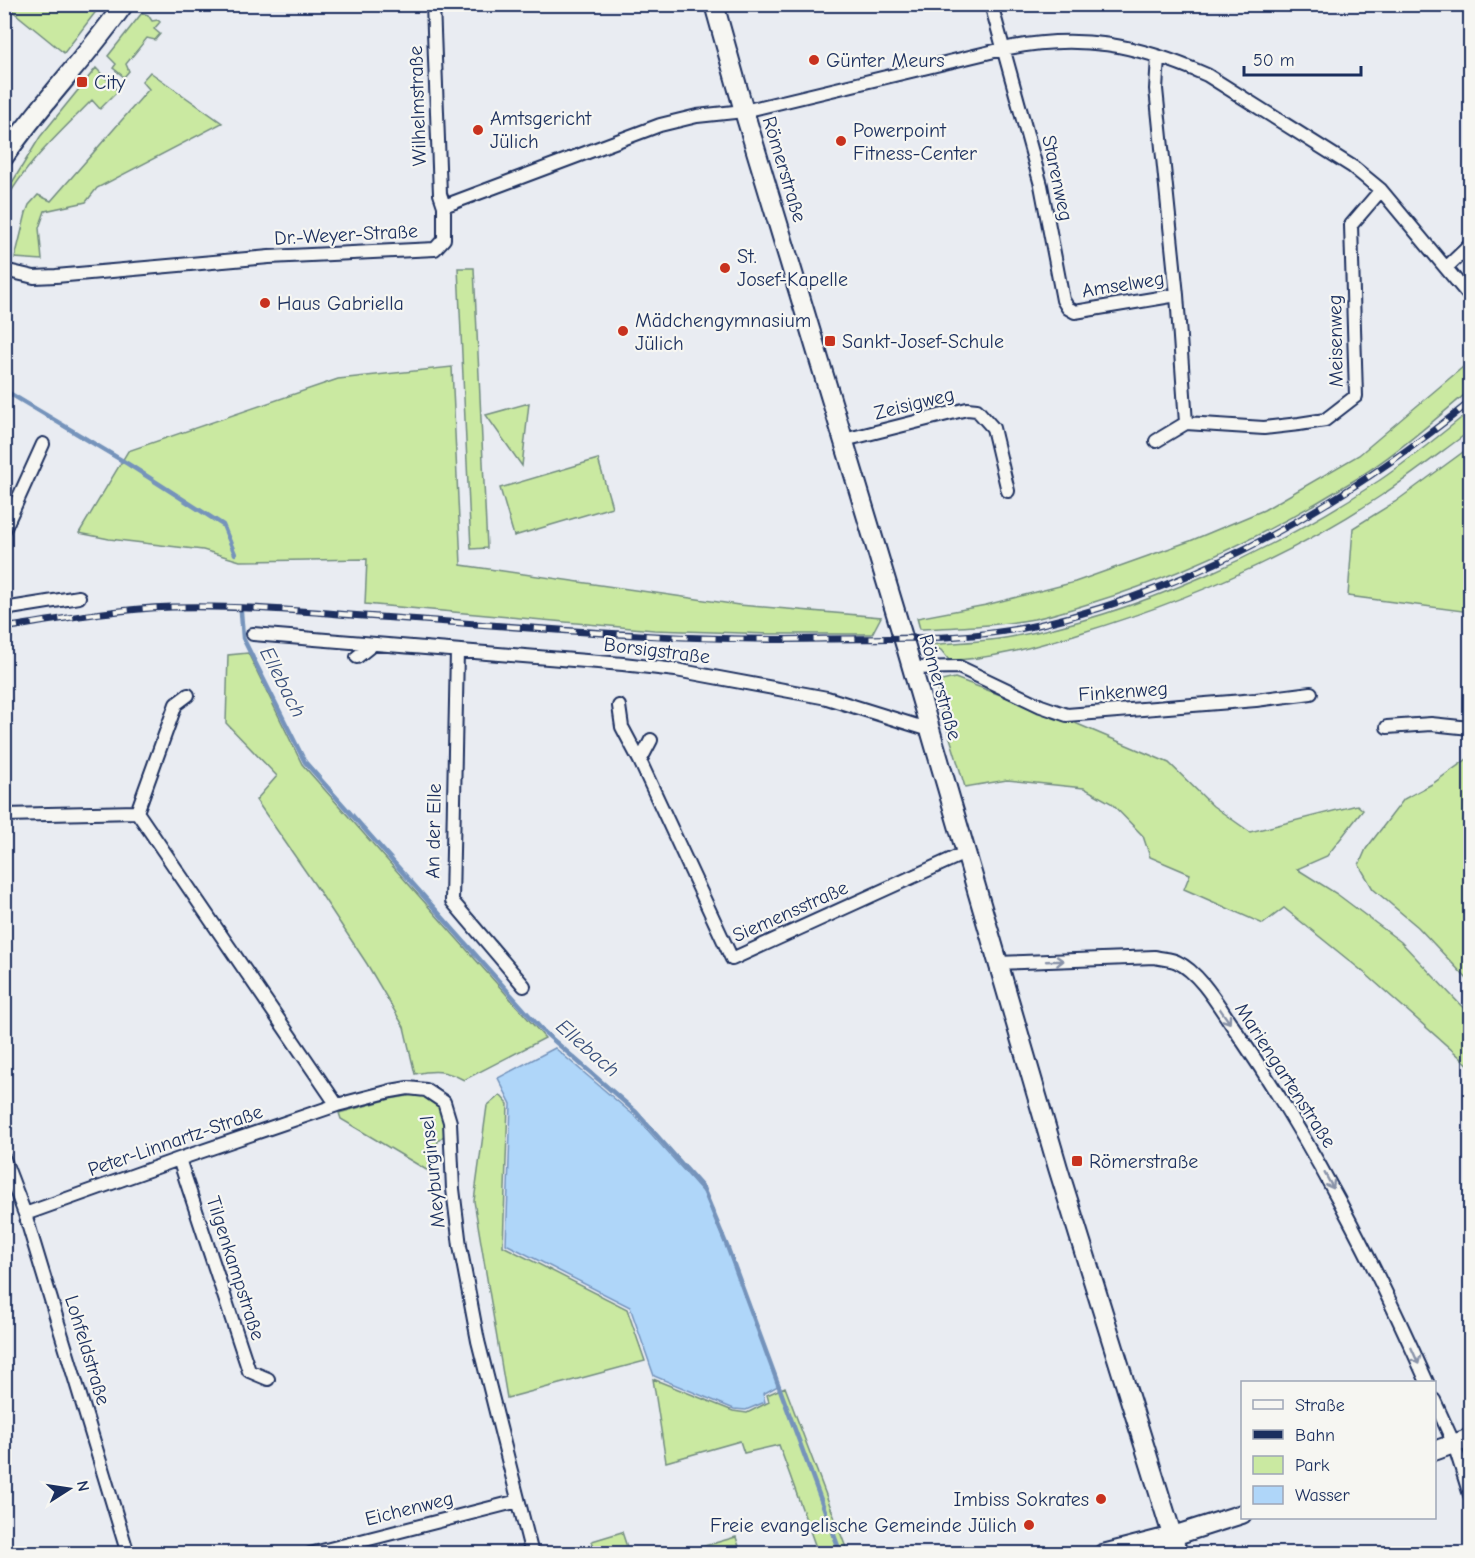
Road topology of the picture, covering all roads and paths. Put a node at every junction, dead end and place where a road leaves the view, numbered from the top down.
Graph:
1 (124, 4) edge
2 (433, 4) edge
3 (714, 4) edge
4 (991, 4) edge
5 (1003, 49) junction
6 (1158, 57) junction
7 (744, 111) junction
8 (4, 157) edge
9 (1381, 190) junction
10 (444, 206) junction
11 (1470, 245) edge
12 (1446, 267) junction
13 (4, 270) edge
14 (1177, 295) junction
15 (1470, 297) edge
16 (1075, 312) joint
17 (1186, 423) junction
18 (844, 440) junction
19 (1156, 441) dead end
20 (43, 444) dead end
21 (1008, 492) dead end
22 (4, 530) edge
23 (79, 597) dead end
24 (4, 609) edge
25 (253, 634) dead end
26 (372, 645) junction
27 (457, 651) junction
28 (357, 657) dead end
29 (912, 668) junction
30 (1311, 693) dead end
31 (188, 695) dead end
32 (619, 706) dead end
33 (1387, 727) dead end
34 (1470, 728) edge
35 (930, 730) junction
36 (651, 740) dead end
37 (640, 761) junction
38 (137, 813) junction
39 (4, 815) edge
40 (965, 854) junction
41 (997, 963) junction
42 (524, 986) dead end
43 (337, 1106) junction
44 (178, 1159) junction
45 (4, 1160) edge
46 (25, 1214) junction
47 (268, 1379) dead end
48 (1426, 1381) edge
49 (1436, 1403) edge
50 (1462, 1441) edge
51 (1436, 1450) edge
52 (1470, 1495) edge
53 (518, 1501) junction
54 (1241, 1514) edge
55 (1173, 1536) junction
56 (128, 1554) edge
57 (310, 1554) edge
58 (532, 1554) edge
59 (1103, 1554) edge
60 (1178, 1554) edge

1 - 8 main road
2 - 10 street, Wilhelmstraße
3 - 7 main road, Römerstraße
4 - 5 street, Starenweg
5 - 6 street, Dr.-Weyer-Straße
5 - 7 street, Dr.-Weyer-Straße
5 - 16 street, Starenweg
6 - 9 street, Dr.-Weyer-Straße
6 - 14 street
7 - 10 street, Dr.-Weyer-Straße
7 - 18 main road, Römerstraße
9 - 12 street, Dr.-Weyer-Straße
9 - 17 street, Meisenweg
10 - 13 street, Dr.-Weyer-Straße
11 - 12 street
12 - 15 street, Dr.-Weyer-Straße
14 - 16 street, Amselweg
14 - 17 street
17 - 19 street
18 - 21 street, Zeisigweg
18 - 29 main road, Römerstraße
20 - 22 street
23 - 24 street
25 - 26 street, Borsigstraße
26 - 27 street, Borsigstraße
26 - 28 street
27 - 35 street, Borsigstraße
27 - 42 street, An der Elle
29 - 30 street, Finkenweg
29 - 35 main road, Römerstraße
31 - 38 street
32 - 37 street, Siemensstraße
33 - 34 street
35 - 40 main road, Römerstraße
36 - 37 street
37 - 40 street, Siemensstraße
38 - 39 street
38 - 43 street
40 - 41 main road, Römerstraße
41 -> 48 street, Mariengartenstraße
41 - 55 main road, Römerstraße
43 - 44 street, Peter-Linnartz-Straße
43 - 53 street, Meyburginsel
44 - 46 street, Peter-Linnartz-Straße
44 - 47 street, Tilgenkampstraße
45 - 46 street, Lohfeldstraße
46 - 56 street, Lohfeldstraße
49 - 50 street
50 - 51 main road
50 - 52 street
53 - 57 street, Eichenweg
53 - 58 street, Meyburginsel
54 - 55 main road
55 - 59 main road
55 - 60 main road, Römerstraße

